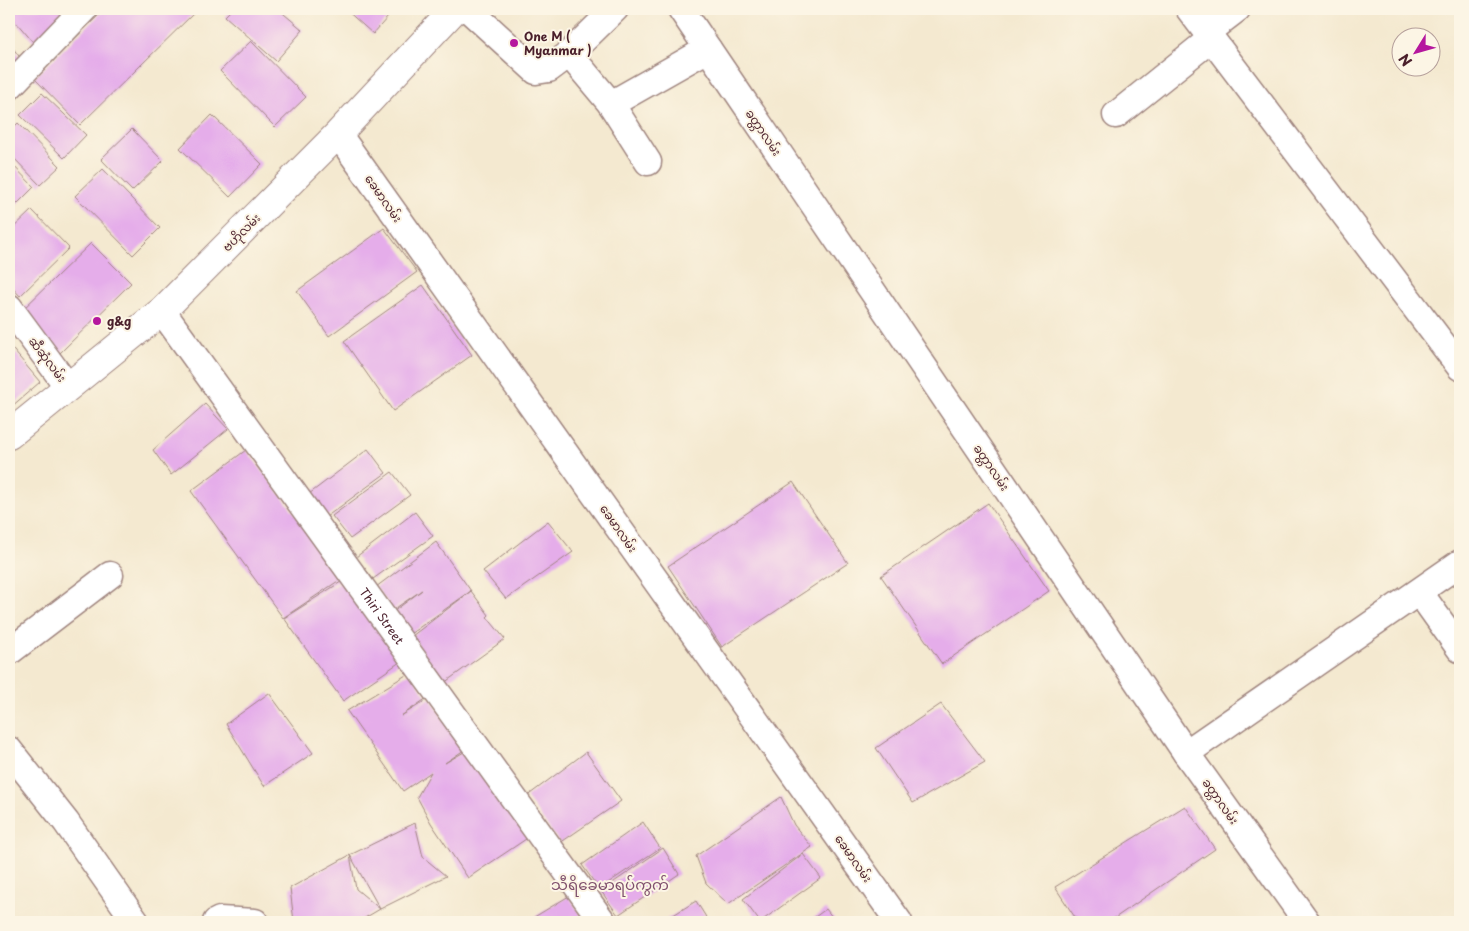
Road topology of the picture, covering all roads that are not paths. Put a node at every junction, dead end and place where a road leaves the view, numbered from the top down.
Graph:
1 (455, 9) edge
2 (468, 9) edge
3 (615, 9) edge
4 (681, 9) edge
5 (1189, 9) edge
6 (1237, 9) edge
7 (82, 10) edge
8 (1210, 35) junction
9 (708, 49) junction
10 (569, 54) junction
11 (9, 87) edge
12 (611, 104) junction
13 (1116, 115) dead end
14 (338, 134) junction
15 (648, 162) dead end
16 (9, 307) edge
17 (162, 310) junction
18 (1460, 367) edge
19 (68, 387) junction
20 (9, 434) edge
21 (1460, 563) edge
22 (110, 575) dead end
23 (1420, 593) junction
24 (1460, 649) edge
25 (9, 652) edge
26 (9, 750) edge
27 (1186, 753) junction
28 (136, 922) edge
29 (216, 922) edge
30 (255, 922) edge
31 (603, 922) edge
32 (899, 922) edge
33 (1307, 922) edge

1 - 14 main road, ဗဟိုလမ်း
2 - 10 street
3 - 10 street
4 - 9 street, ခတ္တာလမ်း
5 - 8 street
6 - 8 street
7 - 11 street
8 - 13 street
8 - 18 street
9 - 12 street
9 - 27 street, ခတ္တာလမ်း
10 - 12 street
12 - 15 street
14 - 17 main road, ဗဟိုလမ်း
14 - 32 street, ခေမာလမ်း
16 - 19 street, ဆီဆုံလမ်း
17 - 19 main road, ဗဟိုလမ်း
17 - 31 street, Thiri Street
19 - 20 main road, ဗဟိုလမ်း
21 - 23 street
22 - 25 street
23 - 24 street
23 - 27 street
26 - 28 street
27 - 33 street, ခတ္တာလမ်း
29 - 30 street

